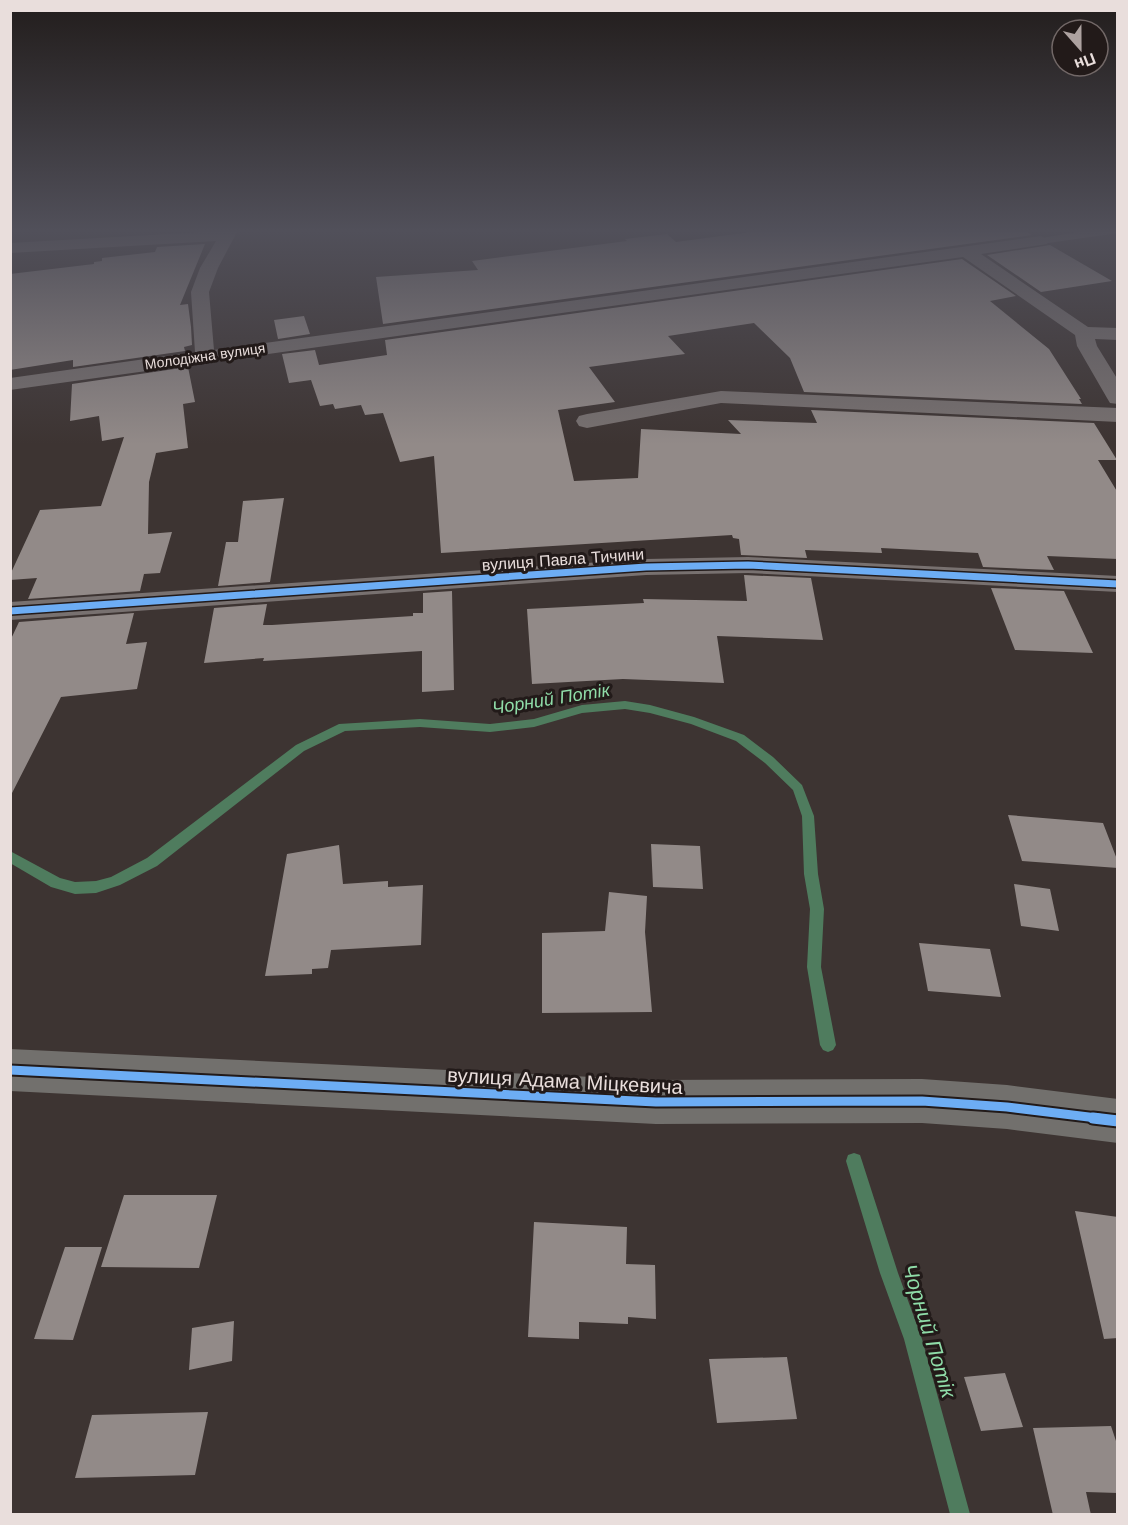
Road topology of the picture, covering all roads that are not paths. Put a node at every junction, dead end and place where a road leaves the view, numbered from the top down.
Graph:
1 (201, 301) edge
2 (607, 301) edge
3 (1039, 301) edge
4 (1084, 333) junction
5 (1118, 334) edge
6 (205, 356) junction
7 (10, 384) edge
8 (1118, 398) edge
9 (1118, 416) edge
10 (587, 421) dead end
11 (1118, 584) edge
12 (10, 611) edge
13 (10, 1070) edge
14 (1118, 1121) edge

1 - 6 street
2 - 6 street, Молодіжна вулиця
3 - 4 street
4 - 5 street
4 - 8 street
6 - 7 street, Молодіжна вулиця
9 - 10 street
11 - 12 street, вулиця Павла Тичини
13 - 14 street, вулиця Адама Міцкевича

